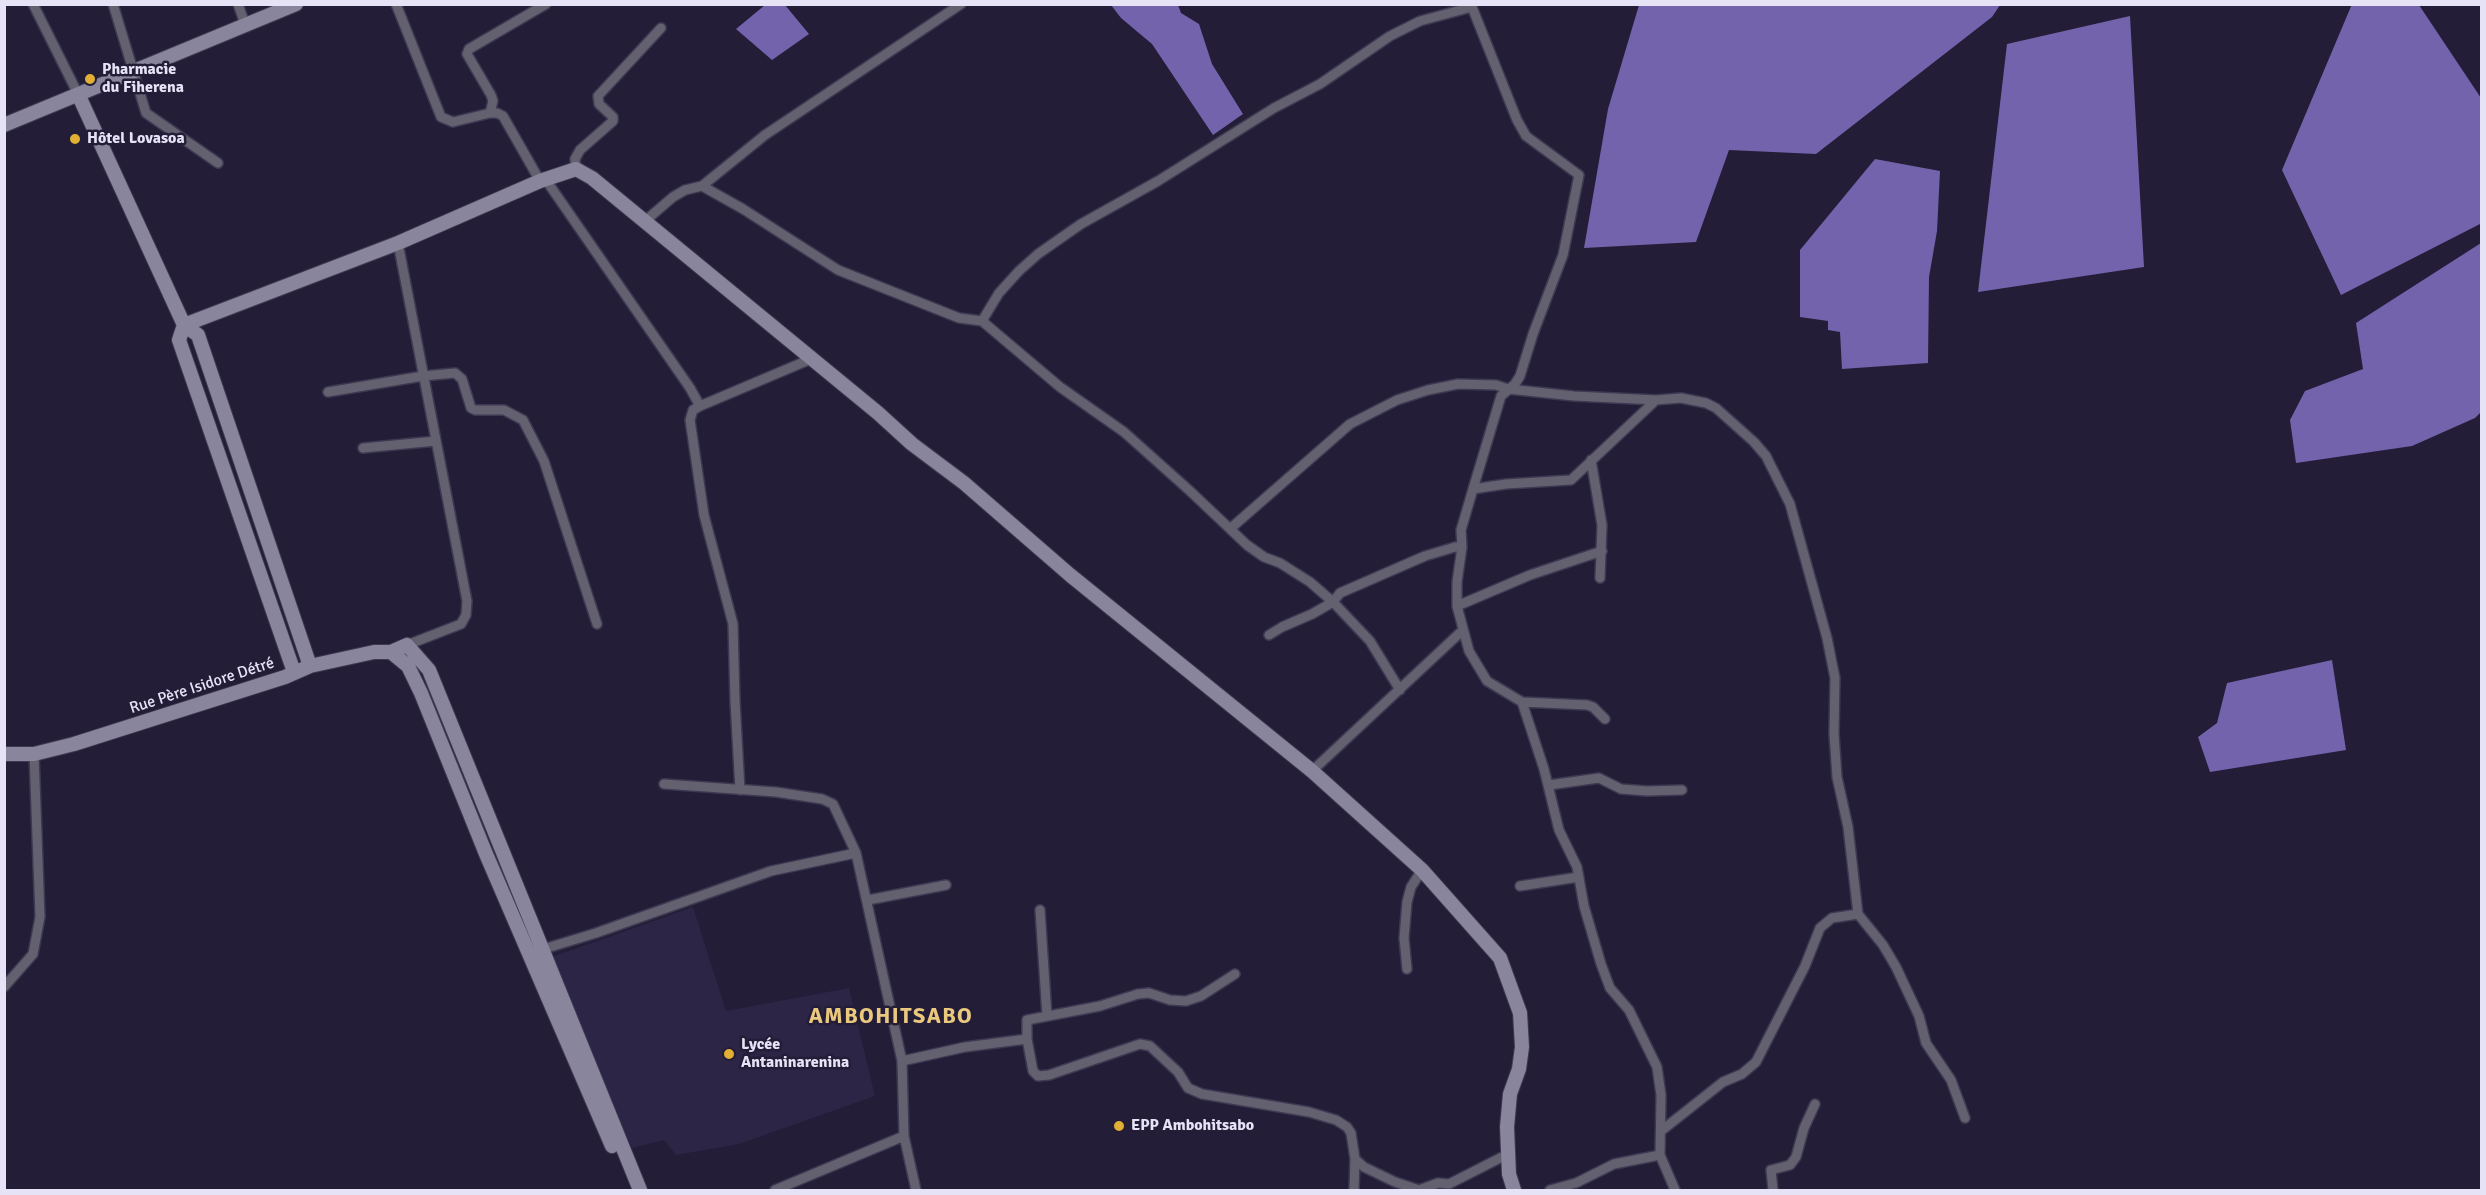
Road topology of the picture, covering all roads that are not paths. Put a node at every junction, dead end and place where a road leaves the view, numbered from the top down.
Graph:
1 (33, 4) edge
2 (113, 4) edge
3 (238, 4) edge
4 (296, 4) edge
5 (396, 4) edge
6 (546, 4) edge
7 (961, 4) edge
8 (1471, 6) edge
9 (246, 27) junction
10 (661, 28) dead end
11 (133, 72) junction
12 (78, 94) junction
13 (490, 113) junction
14 (4, 125) edge
15 (218, 163) dead end
16 (576, 169) junction
17 (543, 180) junction
18 (702, 186) junction
19 (645, 221) junction
20 (398, 243) junction
21 (982, 321) junction
22 (184, 325) junction
23 (811, 359) junction
24 (423, 376) junction
25 (1508, 389) junction
26 (328, 392) dead end
27 (1656, 400) junction
28 (700, 406) junction
29 (436, 441) junction
30 (363, 448) dead end
31 (1591, 460) junction
32 (1473, 489) junction
33 (1231, 528) junction
34 (1462, 547) junction
35 (1602, 551) junction
36 (1600, 578) dead end
37 (1333, 602) junction
38 (1457, 606) junction
39 (597, 624) dead end
40 (1463, 630) junction
41 (1269, 635) dead end
42 (407, 645) junction
43 (391, 652) junction
44 (310, 666) junction
45 (294, 672) junction
46 (1400, 690) junction
47 (1522, 702) junction
48 (1605, 719) dead end
49 (4, 754) edge
50 (34, 754) junction
51 (1312, 771) junction
52 (664, 784) dead end
53 (1549, 785) junction
54 (740, 790) junction
55 (1682, 790) dead end
56 (502, 847) junction
57 (856, 853) junction
58 (486, 854) junction
59 (1422, 870) junction
60 (1579, 877) junction
61 (946, 885) dead end
62 (1520, 886) dead end
63 (868, 900) junction
64 (1040, 910) dead end
65 (1858, 914) junction
66 (542, 949) junction
67 (528, 954) junction
68 (1407, 969) dead end
69 (1235, 974) dead end
70 (4, 987) edge
71 (1047, 1016) junction
72 (1028, 1039) junction
73 (902, 1061) junction
74 (1815, 1104) dead end
75 (1965, 1118) dead end
76 (1661, 1131) junction
77 (613, 1136) junction
78 (904, 1136) junction
79 (1508, 1154) junction
80 (1660, 1155) junction
81 (1355, 1159) junction
82 (1450, 1187) edge
83 (1419, 1190) edge
84 (630, 1191) edge
85 (640, 1191) edge
86 (775, 1191) edge
87 (916, 1191) edge
88 (1354, 1191) edge
89 (1514, 1191) edge
90 (1550, 1191) edge
91 (1674, 1191) edge
92 (1773, 1191) edge

1 - 12 street
2 - 11 street
3 - 9 street
4 - 9 street
5 - 13 street
6 - 13 street
7 - 18 street
8 - 21 street
8 - 25 street
9 - 11 street
10 - 16 street
11 - 12 street
11 - 15 street
12 - 14 street
12 - 22 street
13 - 17 street
16 - 17 street
16 - 19 street
17 - 20 street
17 - 28 street
18 - 19 street
18 - 21 street
19 - 23 street
20 - 22 street
20 - 24 street
21 - 33 street
22 - 44 street
22 - 45 street
23 - 28 street
23 - 51 street
24 - 26 street
24 - 29 street
24 - 39 street
25 - 27 street
25 - 32 street
25 - 33 street
27 - 31 street
27 - 65 street
28 - 54 street
29 - 30 street
29 - 42 street
31 - 32 street
31 - 35 street
32 - 34 street
33 - 37 street
34 - 37 street
34 - 38 street
35 - 36 street
35 - 38 street
37 - 41 street
37 - 46 street
38 - 40 street
40 - 46 street
40 - 47 street
42 - 43 street, Rue Père Isidore Détré
42 - 56 street
43 - 44 street, Rue Père Isidore Détré
43 - 58 street
44 - 45 street, Rue Père Isidore Détré
45 - 50 street, Rue Père Isidore Détré
46 - 51 street
47 - 48 street
47 - 53 street
49 - 50 street, Rue Père Isidore Détré
50 - 70 street
51 - 59 street
52 - 54 street
53 - 55 street
53 - 60 street
54 - 57 street
56 - 58 street
56 - 66 street
57 - 63 street
57 - 66 street
58 - 67 street
59 - 68 street
59 - 79 street
60 - 62 street
60 - 76 street
61 - 63 street
63 - 73 street
64 - 71 street
65 - 75 street
65 - 76 street
66 - 67 street
66 - 77 street
67 - 77 street
69 - 71 street
71 - 72 street
72 - 73 street
72 - 81 street
73 - 78 street
74 - 92 street
76 - 80 street
77 - 84 street
77 - 85 street
78 - 86 street
78 - 87 street
79 - 82 street
79 - 89 street
80 - 90 street
80 - 91 street
81 - 83 street
81 - 88 street
82 - 83 street

